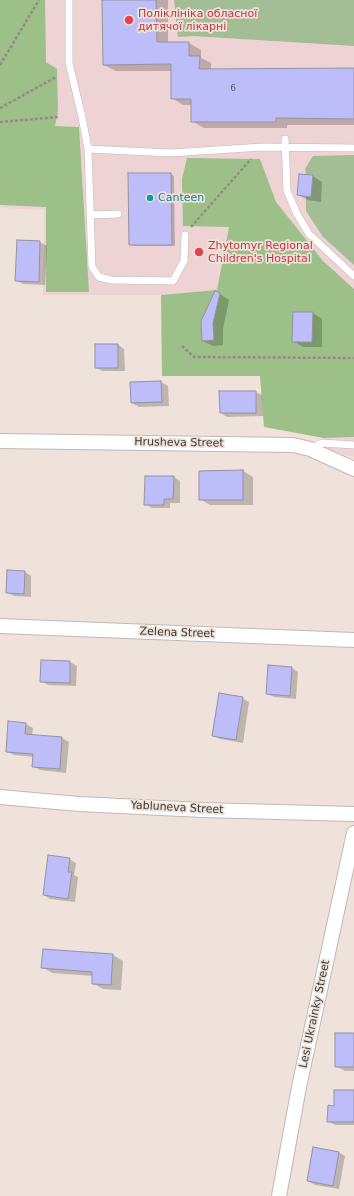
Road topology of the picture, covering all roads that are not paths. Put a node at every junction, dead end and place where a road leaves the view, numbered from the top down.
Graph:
1 (69, 0) edge
2 (286, 143) junction
3 (354, 148) edge
4 (88, 149) junction
5 (118, 214) dead end
6 (90, 215) junction
7 (185, 235) road end
8 (354, 276) edge
9 (0, 441) edge
10 (354, 445) edge
11 (310, 449) junction
12 (354, 469) edge
13 (0, 626) edge
14 (354, 640) edge
15 (0, 797) edge
16 (354, 814) edge
17 (354, 833) edge
18 (280, 1196) edge

1 - 4 lane
2 - 3 lane
2 - 4 lane
2 - 8 lane
4 - 6 lane
5 - 6 lane
6 - 7 lane
9 - 11 street, Hrusheva Street
10 - 11 lane
11 - 12 street, Hrusheva Street
13 - 14 street, Zelena Street
15 - 16 street, Yabluneva Street
17 - 18 street, Lesi Ukrainky Street

